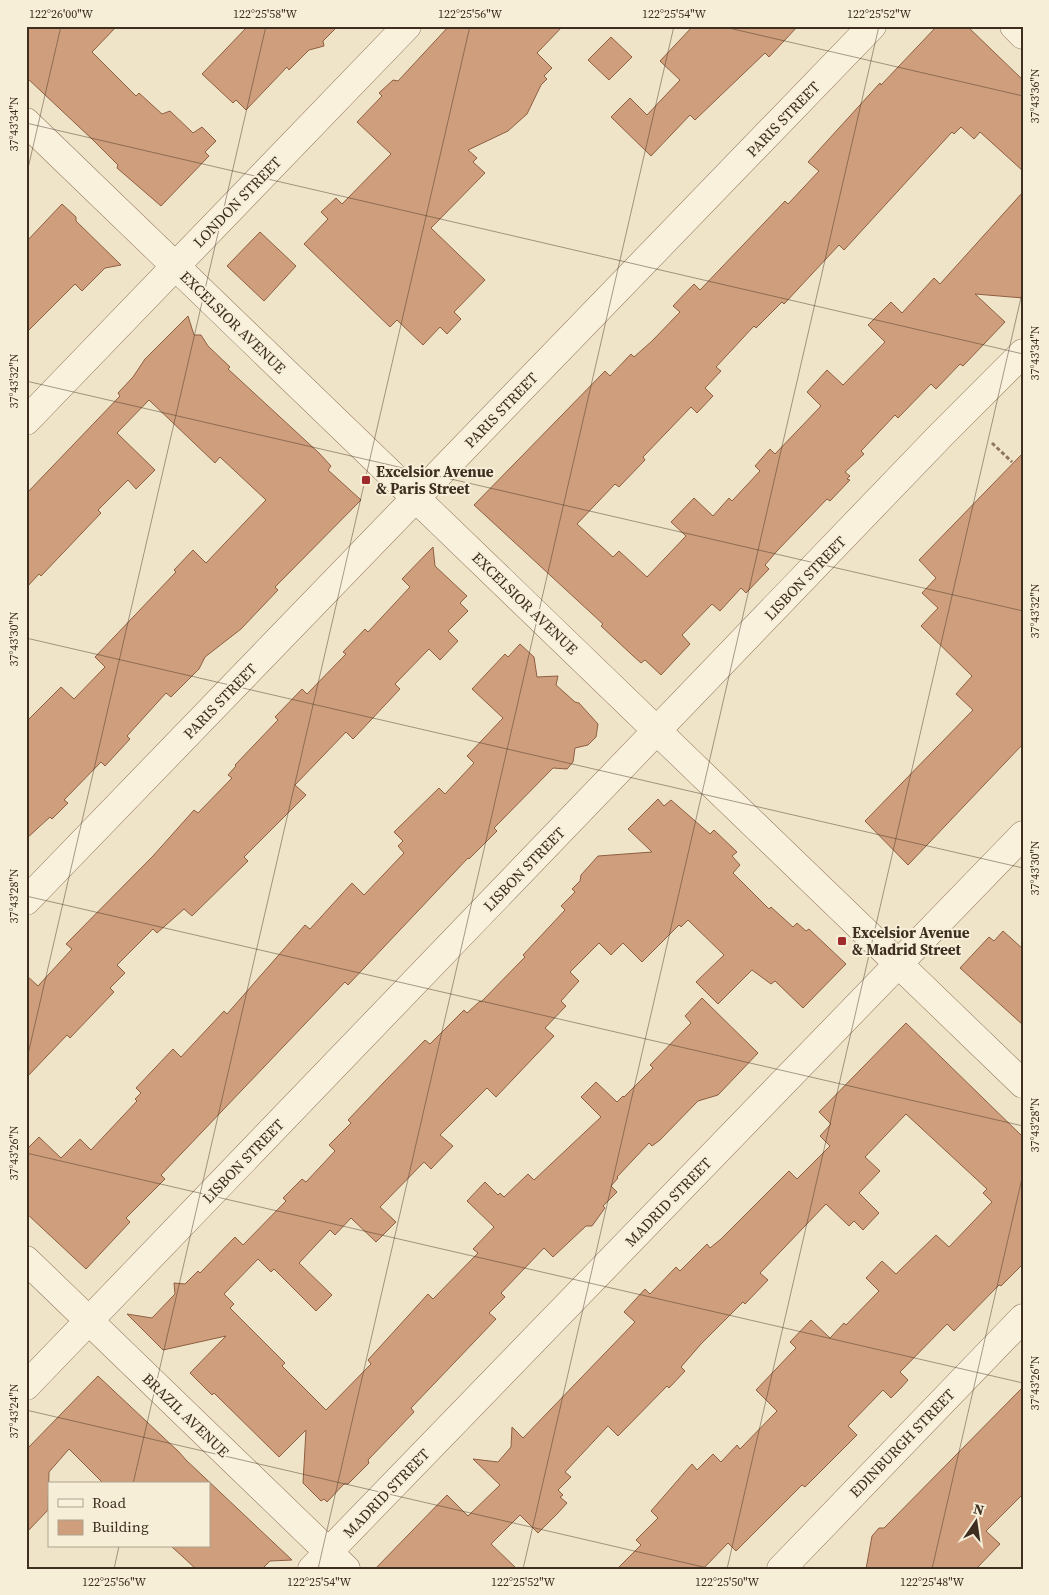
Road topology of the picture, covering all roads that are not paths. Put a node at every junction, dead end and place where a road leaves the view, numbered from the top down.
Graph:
1 (407, 26) edge
2 (872, 26) edge
3 (1014, 26) edge
4 (1023, 35) edge
5 (26, 122) edge
6 (176, 266) junction
7 (1023, 353) edge
8 (26, 420) edge
9 (416, 498) junction
10 (658, 730) junction
11 (1023, 835) edge
12 (26, 902) edge
13 (899, 963) junction
14 (1023, 1084) edge
15 (26, 1260) edge
16 (1023, 1318) edge
17 (89, 1321) junction
18 (26, 1386) edge
19 (329, 1563) edge
20 (781, 1569) edge

1 - 6 street, LONDON STREET
2 - 9 street, PARIS STREET
3 - 4 street
5 - 6 street, EXCELSIOR AVENUE
6 - 8 street, LONDON STREET
6 - 9 street, EXCELSIOR AVENUE
7 - 10 street, LISBON STREET
9 - 10 street, EXCELSIOR AVENUE
9 - 12 street, PARIS STREET
10 - 13 street, EXCELSIOR AVENUE
10 - 17 street, LISBON STREET
11 - 13 street, MADRID STREET
13 - 14 street, EXCELSIOR AVENUE
13 - 19 street, MADRID STREET
15 - 17 street, BRAZIL AVENUE
16 - 20 street, EDINBURGH STREET
17 - 18 street, LISBON STREET
17 - 19 street, BRAZIL AVENUE

